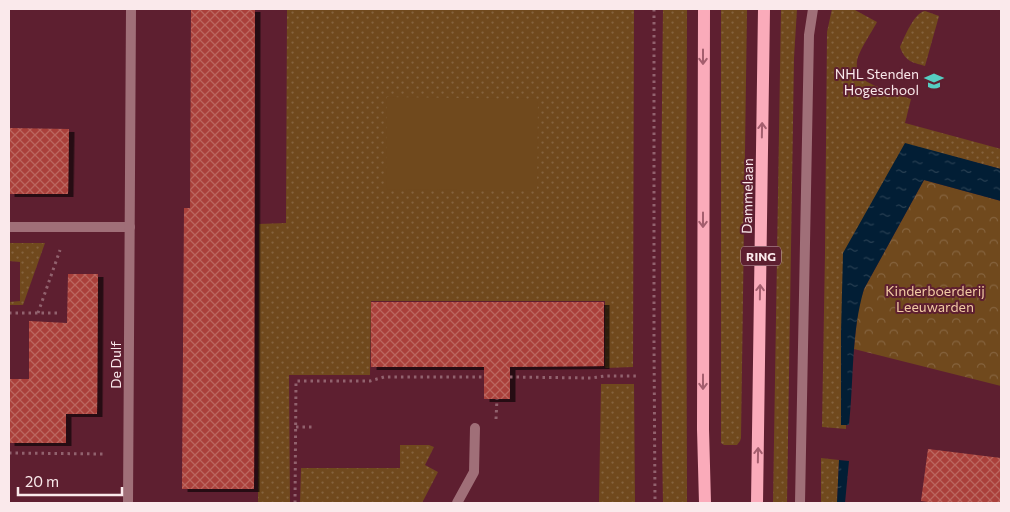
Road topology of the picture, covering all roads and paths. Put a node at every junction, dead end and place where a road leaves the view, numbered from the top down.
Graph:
1 (131, 9) edge
2 (654, 9) edge
3 (704, 9) edge
4 (764, 9) edge
5 (813, 9) edge
6 (9, 227) edge
7 (130, 228) junction
8 (9, 313) edge
9 (60, 313) dead end
10 (639, 376) dead end
11 (484, 377) dead end
12 (510, 377) dead end
13 (498, 399) dead end
14 (496, 412) dead end
15 (296, 426) junction
16 (314, 426) dead end
17 (475, 428) dead end
18 (9, 453) edge
19 (128, 454) junction
20 (128, 503) edge
21 (295, 503) edge
22 (457, 503) edge
23 (655, 503) edge
24 (705, 503) edge
25 (757, 503) edge
26 (800, 503) edge

1 - 7 street, De Dulf
2 - 23 path
3 -> 24 main road
25 -> 4 main road, Dammelaan / RING
5 - 26 street
6 - 7 street
7 - 19 street, De Dulf
8 - 9 path
10 - 12 path
11 - 15 path
13 - 14 path
15 - 16 path
15 - 21 path
17 - 22 street
18 - 19 path
19 - 20 street, De Dulf

